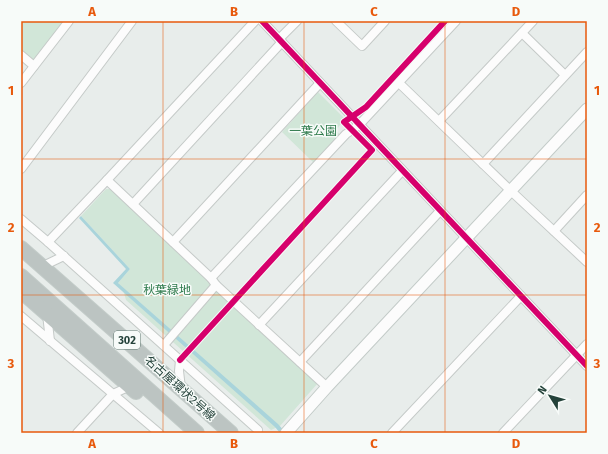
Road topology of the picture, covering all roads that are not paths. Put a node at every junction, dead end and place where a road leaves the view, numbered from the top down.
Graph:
1 (69, 21) edge
2 (132, 21) edge
3 (255, 21) edge
4 (262, 21) edge
5 (297, 21) edge
6 (336, 21) edge
7 (385, 21) edge
8 (456, 21) edge
9 (533, 21) edge
10 (522, 34) junction
11 (281, 41) junction
12 (587, 52) edge
13 (21, 55) edge
14 (34, 66) junction
15 (566, 75) junction
16 (21, 83) edge
17 (320, 83) junction
18 (399, 83) junction
19 (587, 109) edge
20 (439, 121) junction
21 (359, 125) junction
22 (483, 164) junction
23 (21, 169) edge
24 (402, 170) junction
25 (107, 180) junction
26 (511, 191) junction
27 (587, 195) edge
28 (133, 204) junction
29 (440, 211) junction
30 (21, 219) edge
31 (554, 231) junction
32 (466, 239) junction
33 (48, 242) junction
34 (173, 242) junction
35 (21, 248) edge
36 (21, 256) edge
37 (64, 256) junction
38 (587, 262) edge
39 (43, 266) junction
40 (21, 276) edge
41 (214, 282) junction
42 (21, 291) edge
43 (521, 296) junction
44 (47, 314) junction
45 (21, 316) edge
46 (259, 325) junction
47 (50, 341) junction
48 (166, 342) junction
49 (587, 344) edge
50 (577, 355) junction
51 (180, 360) junction
52 (300, 362) junction
53 (587, 366) edge
54 (130, 386) junction
55 (327, 387) junction
56 (181, 388) junction
57 (113, 394) junction
58 (258, 430) dead end
59 (287, 432) edge
60 (77, 433) edge
61 (159, 433) edge
62 (183, 433) edge
63 (197, 433) edge
64 (220, 433) edge
65 (231, 433) edge
66 (392, 433) edge
67 (503, 433) edge

1 - 14 street
2 - 23 street
3 - 25 street
4 - 11 street
5 - 11 street
6 - 7 street
8 - 18 street
9 - 10 street
10 - 15 street
10 - 20 street
11 - 17 street
11 - 28 street
12 - 15 street
13 - 14 street
14 - 16 street
15 - 22 street
17 - 21 street
17 - 34 street
18 - 20 street
18 - 21 street
19 - 26 street
20 - 22 street
21 - 24 street
21 - 41 street
22 - 26 street
24 - 29 street
24 - 46 street
25 - 28 street
25 - 33 street
26 - 31 street
26 - 32 street
27 - 31 street
28 - 34 street
29 - 32 street
29 - 52 street
30 - 33 street
31 - 38 street
32 - 43 street
32 - 55 street
33 - 37 street
34 - 41 street
35 - 39 highway, 名古屋環状2号線 / 302
36 - 64 highway
37 - 39 street
37 - 48 street
39 - 56 highway, 名古屋環状2号線 / 302
40 - 63 highway
41 - 46 street
41 - 48 street
42 - 44 highway, 302
43 - 50 street
43 - 66 street
44 - 47 street
44 - 54 highway, 302
45 - 47 street
46 - 52 street
47 - 57 street
48 - 51 street
49 - 50 street
50 - 53 street
50 - 67 street
51 - 56 street
51 - 58 street
52 - 55 street
54 - 57 street
54 - 62 highway, 302
55 - 59 street
56 - 65 highway, 名古屋環状2号線 / 302
57 - 60 street
57 - 61 street

